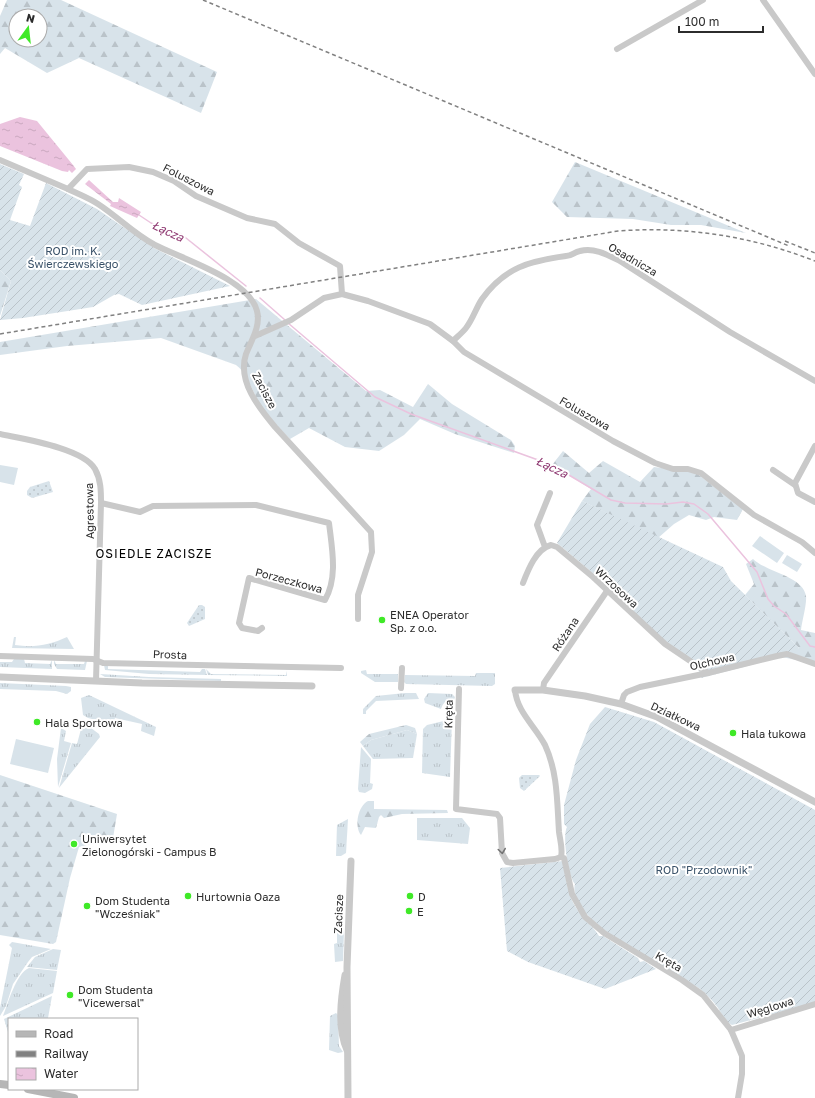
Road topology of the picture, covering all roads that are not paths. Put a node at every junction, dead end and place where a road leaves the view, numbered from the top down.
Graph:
1 (703, 0) edge
2 (763, 0) edge
3 (617, 49) dead end
4 (815, 74) edge
5 (0, 160) edge
6 (68, 189) junction
7 (342, 294) junction
8 (255, 336) junction
9 (453, 341) junction
10 (815, 381) edge
11 (0, 434) edge
12 (815, 446) edge
13 (773, 470) dead end
14 (795, 485) junction
15 (550, 493) dead end
16 (815, 502) edge
17 (101, 503) junction
18 (545, 547) junction
19 (815, 553) edge
20 (523, 583) dead end
21 (607, 591) junction
22 (358, 619) dead end
23 (262, 628) dead end
24 (0, 656) edge
25 (96, 661) junction
26 (815, 664) edge
27 (341, 668) dead end
28 (402, 668) dead end
29 (708, 673) junction
30 (0, 677) edge
31 (96, 680) junction
32 (312, 686) dead end
33 (401, 688) dead end
34 (459, 689) dead end
35 (515, 690) joint
36 (543, 690) junction
37 (621, 704) junction
38 (815, 802) edge
39 (561, 857) junction
40 (351, 861) dead end
41 (815, 1004) edge
42 (731, 1030) junction
43 (348, 1077) junction
44 (33, 1090) edge
45 (74, 1098) edge
46 (348, 1098) edge
47 (352, 1098) edge
48 (738, 1098) edge

1 - 3 street
2 - 4 street
5 - 6 street
6 - 7 street, Foluszowa
6 - 8 street, Zacisze
7 - 8 street, Foluszowa
7 - 9 street, Foluszowa
8 - 22 street, Zacisze
9 - 10 street, Osadnicza
9 - 19 street, Foluszowa
11 - 17 street, Agrestowa
12 - 14 street
13 - 14 street
14 - 16 street
15 - 18 street
17 - 23 street, Porzeczkowa
17 - 25 street, Agrestowa
18 - 20 street
18 - 21 street, Wrzosowa
21 - 29 street, Wrzosowa
21 - 36 street, Różana
24 - 25 street, Prosta
25 - 27 street, Prosta
25 - 31 street, Agrestowa
26 - 29 street, Olchowa
28 - 33 street
29 - 37 street, Olchowa
30 - 31 street
31 - 32 street
34 -> 39 street, Kręta
35 - 36 street, Działkowa
35 - 39 street, Kręta
36 - 37 street, Działkowa
37 - 38 street, Działkowa
39 - 42 street, Kręta
40 - 43 street, Zacisze
41 - 42 street, Węglowa
42 - 48 street, Kręta
43 - 46 street, Zacisze
43 - 47 street, Zacisze
44 - 45 main road

